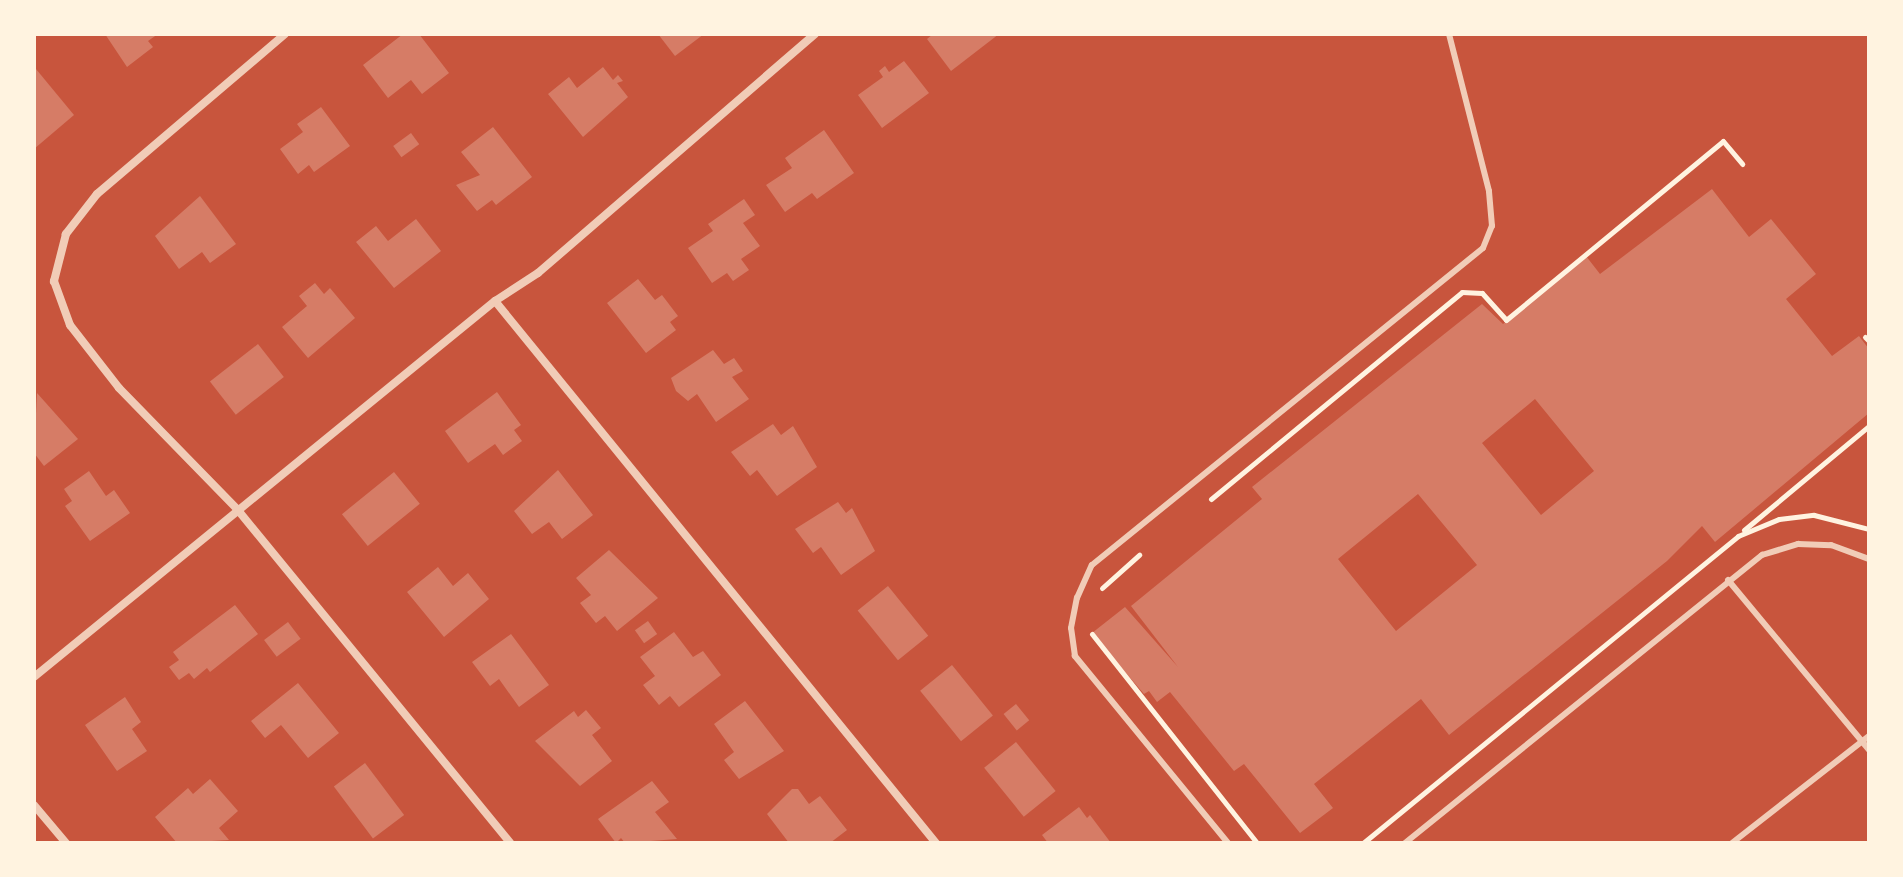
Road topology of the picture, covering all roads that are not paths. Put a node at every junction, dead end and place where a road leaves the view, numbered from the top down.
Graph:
1 (285, 34) edge
2 (815, 34) edge
3 (1449, 34) edge
4 (495, 301) junction
5 (237, 509) junction
6 (1869, 559) edge
7 (1728, 580) junction
8 (34, 677) edge
9 (1869, 736) edge
10 (1862, 741) junction
11 (1869, 750) edge
12 (34, 805) edge
13 (66, 843) edge
14 (510, 843) edge
15 (936, 843) edge
16 (1228, 843) edge
17 (1405, 843) edge
18 (1732, 843) edge

1 - 5 street
2 - 4 street
3 - 16 lane
4 - 5 street
4 - 15 street
5 - 8 street
5 - 14 street
6 - 7 lane
7 - 10 lane
7 - 17 lane
9 - 10 lane
10 - 11 lane
10 - 18 lane
12 - 13 street

